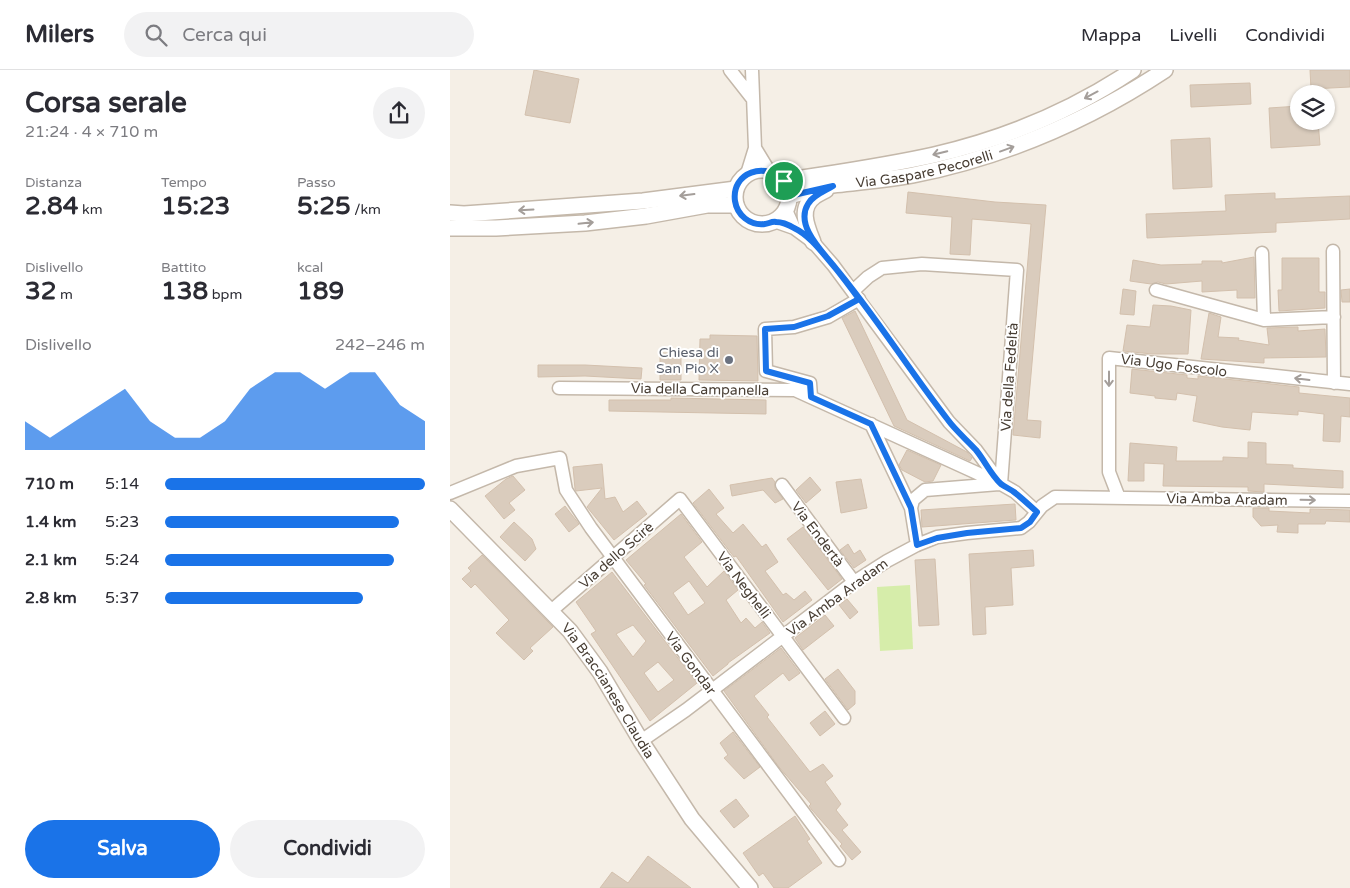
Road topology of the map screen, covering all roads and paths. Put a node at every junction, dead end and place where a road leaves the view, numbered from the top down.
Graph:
1 (730, 70) edge
2 (752, 70) edge
3 (1133, 70) edge
4 (1165, 70) edge
5 (752, 98) junction
6 (755, 148) junction
7 (769, 171) junction
8 (748, 174) junction
9 (784, 181) junction
10 (833, 186) junction
11 (736, 189) junction
12 (787, 203) junction
13 (736, 205) junction
14 (450, 213) edge
15 (774, 221) junction
16 (450, 228) edge
17 (794, 228) junction
18 (813, 242) junction
19 (1333, 251) dead end
20 (1262, 253) dead end
21 (1156, 290) dead end
22 (856, 295) junction
23 (1334, 317) junction
24 (1264, 320) junction
25 (1334, 383) junction
26 (1350, 384) edge
27 (558, 388) dead end
28 (811, 397) junction
29 (871, 424) junction
30 (1001, 484) junction
31 (782, 485) dead end
32 (450, 493) edge
33 (1119, 498) junction
34 (680, 500) joint
35 (1350, 501) edge
36 (911, 508) junction
37 (450, 509) edge
38 (1037, 512) junction
39 (917, 545) junction
40 (613, 557) junction
41 (854, 582) junction
42 (551, 611) junction
43 (783, 636) junction
44 (712, 690) junction
45 (844, 718) dead end
46 (641, 741) junction
47 (839, 860) dead end
48 (750, 888) edge

1 - 5 street
2 - 5 street
3 -> 9 street, Via Gaspare Pecorelli
10 -> 4 street, Via Gaspare Pecorelli
5 - 6 street
6 - 7 street
6 - 8 street
7 - 8 street
7 - 9 street
8 - 11 street
9 - 12 street
10 - 12 street, Via Gaspare Pecorelli
10 - 18 street
11 - 13 street
11 -> 14 street
12 - 15 street, Via Gaspare Pecorelli
12 - 17 street
13 - 15 street
16 -> 13 street
15 - 17 street
17 - 18 street
18 - 22 street
19 - 23 street
20 - 24 street
21 - 24 street
22 - 28 street
22 - 30 street
22 - 30 street, Via della Fedeltà
23 - 24 street
23 - 25 street
25 - 26 street, Via Ugo Foscolo
25 -> 33 street, Via Ugo Foscolo
27 - 28 street, Via della Campanella
28 - 29 street, Via della Campanella
29 - 30 street, Via della Campanella
29 - 36 street
30 - 36 street
30 - 38 street
31 - 41 street, Via Endertà
32 - 40 street, Via Gondar
33 -> 35 street, Via Amba Aradam
33 - 38 street, Via Amba Aradam
34 - 40 street, Via dello Scirè
34 - 43 street, Via Neghelli
36 - 39 street
37 - 42 street, Via Braccianese Claudia
38 - 39 street, Via Amba Aradam
39 - 41 street, Via Amba Aradam
40 - 42 street, Via dello Scirè
40 - 44 street, Via Gondar
41 - 43 street, Via Amba Aradam
42 - 46 street, Via Braccianese Claudia
43 - 44 street, Via Amba Aradam
43 - 45 street, Via Neghelli
44 - 46 street, Via Amba Aradam
44 - 47 street, Via Gondar
46 - 48 street, Via Braccianese Claudia

